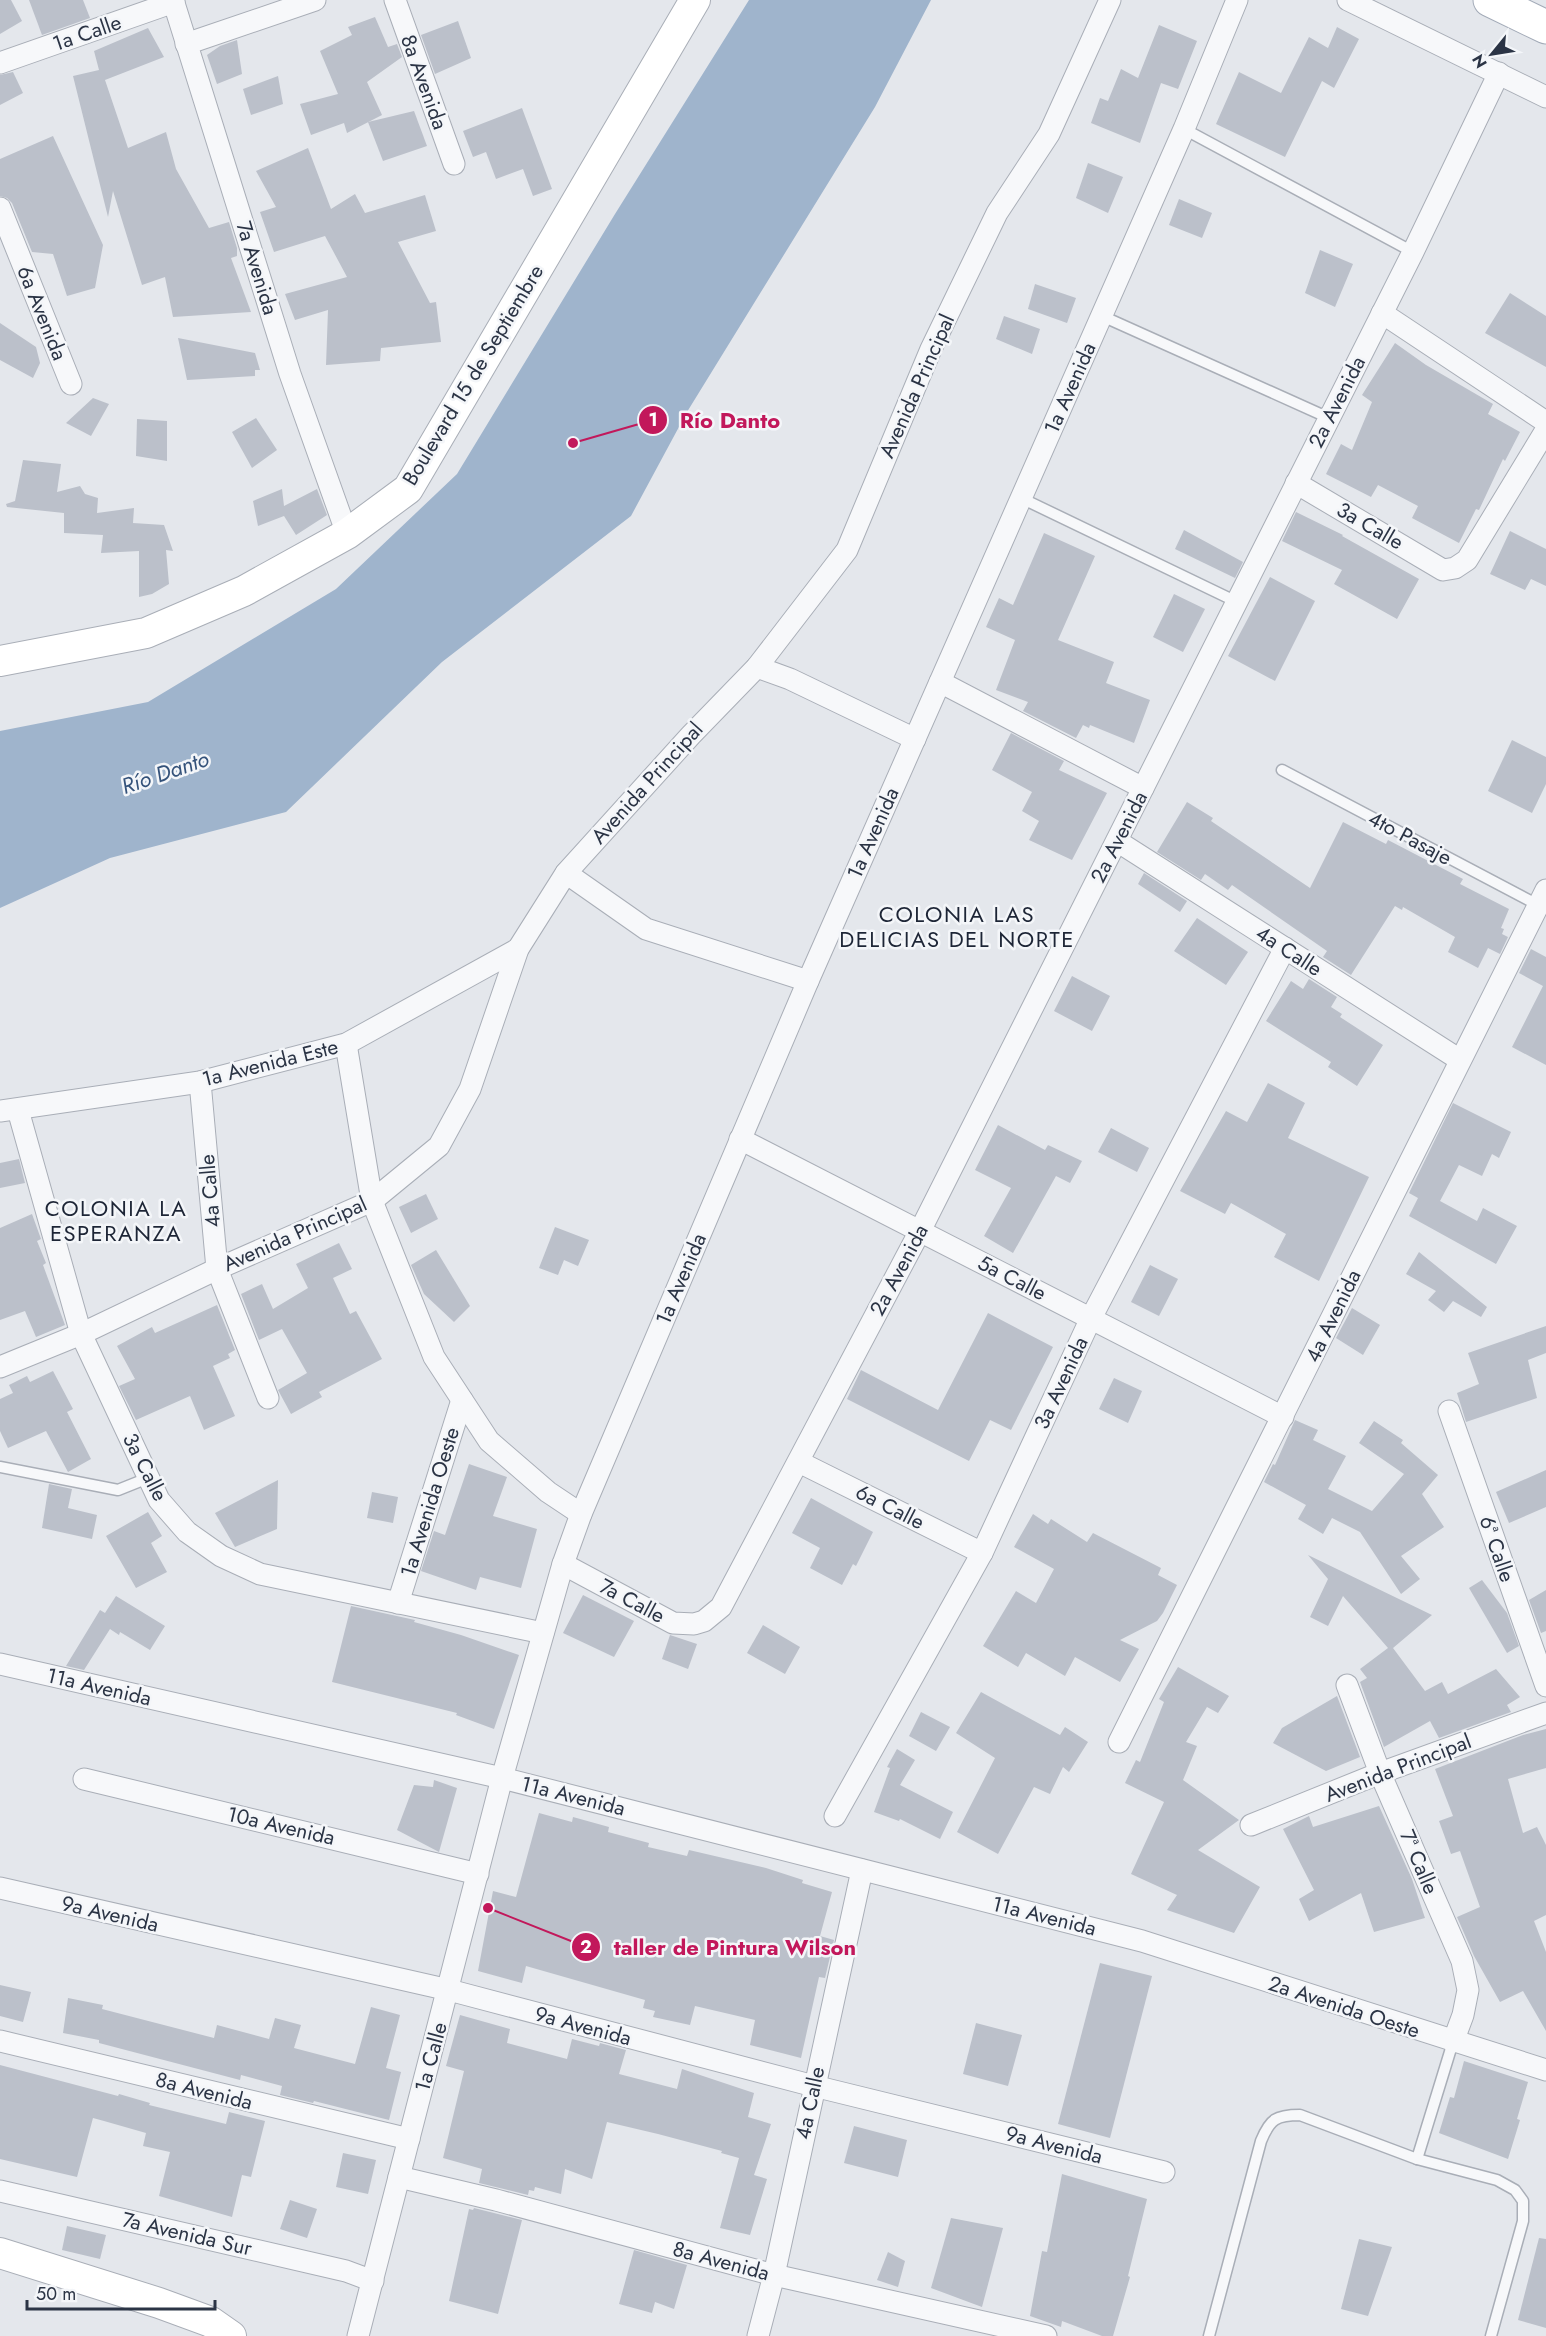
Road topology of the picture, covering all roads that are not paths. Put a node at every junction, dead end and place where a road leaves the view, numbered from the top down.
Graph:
1 (315, 0) edge
2 (395, 0) edge
3 (695, 0) edge
4 (1110, 0) edge
5 (1238, 0) edge
6 (1348, 0) edge
7 (1490, 0) edge
8 (173, 1) edge
9 (1546, 27) edge
10 (186, 44) junction
11 (0, 63) edge
12 (1499, 73) junction
13 (1546, 97) edge
14 (1184, 129) junction
15 (454, 164) dead end
16 (0, 208) edge
17 (1413, 252) junction
18 (1382, 314) junction
19 (1102, 316) junction
20 (71, 384) dead end
21 (1329, 418) junction
22 (1546, 422) edge
23 (1546, 430) edge
24 (1296, 483) junction
25 (1021, 498) junction
26 (347, 534) junction
27 (1236, 602) junction
28 (0, 662) edge
29 (757, 667) junction
30 (940, 682) junction
31 (915, 740) junction
32 (1282, 770) dead end
33 (1143, 788) junction
34 (1117, 841) junction
35 (566, 873) junction
36 (1542, 897) edge
37 (1284, 948) junction
38 (518, 949) junction
39 (807, 981) junction
40 (346, 1044) junction
41 (1460, 1060) junction
42 (200, 1082) junction
43 (9, 1111) edge
44 (740, 1139) junction
45 (372, 1201) junction
46 (920, 1231) junction
47 (217, 1269) junction
48 (1091, 1318) junction
49 (81, 1334) junction
50 (0, 1367) edge
51 (268, 1398) dead end
52 (462, 1400) junction
53 (1449, 1411) dead end
54 (1283, 1417) junction
55 (799, 1462) junction
56 (0, 1467) edge
57 (148, 1478) junction
58 (581, 1514) junction
59 (982, 1553) junction
60 (563, 1564) junction
61 (398, 1603) junction
62 (704, 1621) joint
63 (543, 1633) junction
64 (0, 1664) edge
65 (1347, 1684) dead end
66 (1546, 1686) edge
67 (1546, 1713) edge
68 (1119, 1742) dead end
69 (1380, 1773) junction
70 (502, 1778) junction
71 (84, 1779) dead end
72 (835, 1816) dead end
73 (1251, 1825) dead end
74 (862, 1870) junction
75 (478, 1874) junction
76 (0, 1888) edge
77 (1143, 1941) joint
78 (448, 1990) junction
79 (0, 2042) edge
80 (1453, 2042) junction
81 (1546, 2070) edge
82 (814, 2086) junction
83 (409, 2139) junction
84 (1418, 2159) junction
85 (1164, 2172) dead end
86 (399, 2177) junction
87 (0, 2191) edge
88 (0, 2253) edge
89 (774, 2275) junction
90 (373, 2281) junction
91 (231, 2336) edge
92 (358, 2336) edge
93 (758, 2336) edge
94 (1046, 2336) edge
95 (1209, 2336) edge
96 (1491, 2336) edge

1 - 10 street
2 - 15 street, 8a Avenida
3 - 26 street, Boulevard 15 de Septiembre
4 - 29 street, Avenida Principal
5 - 14 street, 1a Avenida
6 - 12 street
7 - 9 main road
8 - 10 street, 7a Avenida
8 - 11 street, 1a Calle
10 - 26 street, 7a Avenida
12 - 13 street
12 - 17 street, 2a Avenida
14 - 17 lane
14 - 19 street, 1a Avenida
16 - 20 street, 6a Avenida
17 - 18 street, 2a Avenida
18 - 21 street, 2a Avenida
18 - 22 street
19 - 21 lane
19 - 25 street, 1a Avenida
21 - 24 street, 2a Avenida
23 - 24 street, 3a Calle
24 - 27 street, 2a Avenida
25 - 27 lane
25 - 30 street, 1a Avenida
26 - 28 street, Boulevard 15 de Septiembre
27 - 33 street, 2a Avenida
29 - 31 street
29 - 35 street, Avenida Principal
30 - 31 street, 1a Avenida
30 - 33 street
31 - 39 street, 1a Avenida
32 - 36 lane, 4to Pasaje
33 - 34 street, 2a Avenida
34 - 37 street, 4a Calle
34 - 46 street, 2a Avenida
35 - 38 street, Avenida Principal
35 - 39 street
36 - 41 street, 4a Avenida
37 - 41 street, 4a Calle
37 - 48 street, 3a Avenida
38 - 40 street, 1a Avenida Este
38 - 45 street, Avenida Principal
39 - 44 street, 1a Avenida
40 - 42 street, 1a Avenida Este
40 - 45 street
41 - 54 street, 4a Avenida
42 - 43 street, 1a Avenida Este
42 - 47 street, 4a Calle
43 - 49 street, 3a Calle
44 - 46 street, 5a Calle
44 - 58 street, 1a Avenida
45 - 47 street, Avenida Principal
45 - 52 street
46 - 48 street, 5a Calle
46 - 55 street, 2a Avenida
47 - 49 street, Avenida Principal
47 - 51 street, 4a Calle
48 - 54 street, 5a Calle
48 - 59 street, 3a Avenida
49 - 50 street, Avenida Principal
49 - 57 street, 3a Calle
52 - 58 street
52 - 61 street, 1a Avenida Oeste
53 - 66 street, 6ª Calle
54 - 68 street, 4a Avenida
55 - 59 street, 6a Calle
55 - 62 street, 2a Avenida
56 - 57 lane
57 - 61 street, 3a Calle
58 - 60 street, 1a Avenida
59 - 72 street, 3a Avenida
60 - 62 street, 7a Calle
60 - 63 street, 1a Avenida
61 - 63 street, 3a Calle
63 - 70 street, 1a Avenida
64 - 70 street, 11a Avenida
65 - 69 street, 7ª Calle
67 - 69 street, Avenida Principal
69 - 73 street, Avenida Principal
69 - 80 street, 7ª Calle
70 - 74 street, 11a Avenida
70 - 75 street, 1a Calle
71 - 75 street, 10a Avenida
74 - 77 street, 11a Avenida
74 - 82 street, 4a Calle
75 - 78 street, 1a Calle
76 - 78 street, 9a Avenida
77 - 80 street, 2a Avenida Oeste
78 - 82 street, 9a Avenida
78 - 83 street, 1a Calle
79 - 83 street, 8a Avenida
80 - 81 street, 2a Avenida Oeste
80 - 84 lane
82 - 85 street, 9a Avenida
82 - 89 street, 4a Calle
83 - 86 street, 1a Calle
84 - 95 lane
84 - 96 lane
86 - 89 street, 8a Avenida
86 - 90 street, 1a Calle
87 - 90 street, 7a Avenida Sur
88 - 91 street
89 - 93 street, 4a Calle
89 - 94 street, 8a Avenida
90 - 92 street, 1a Calle

